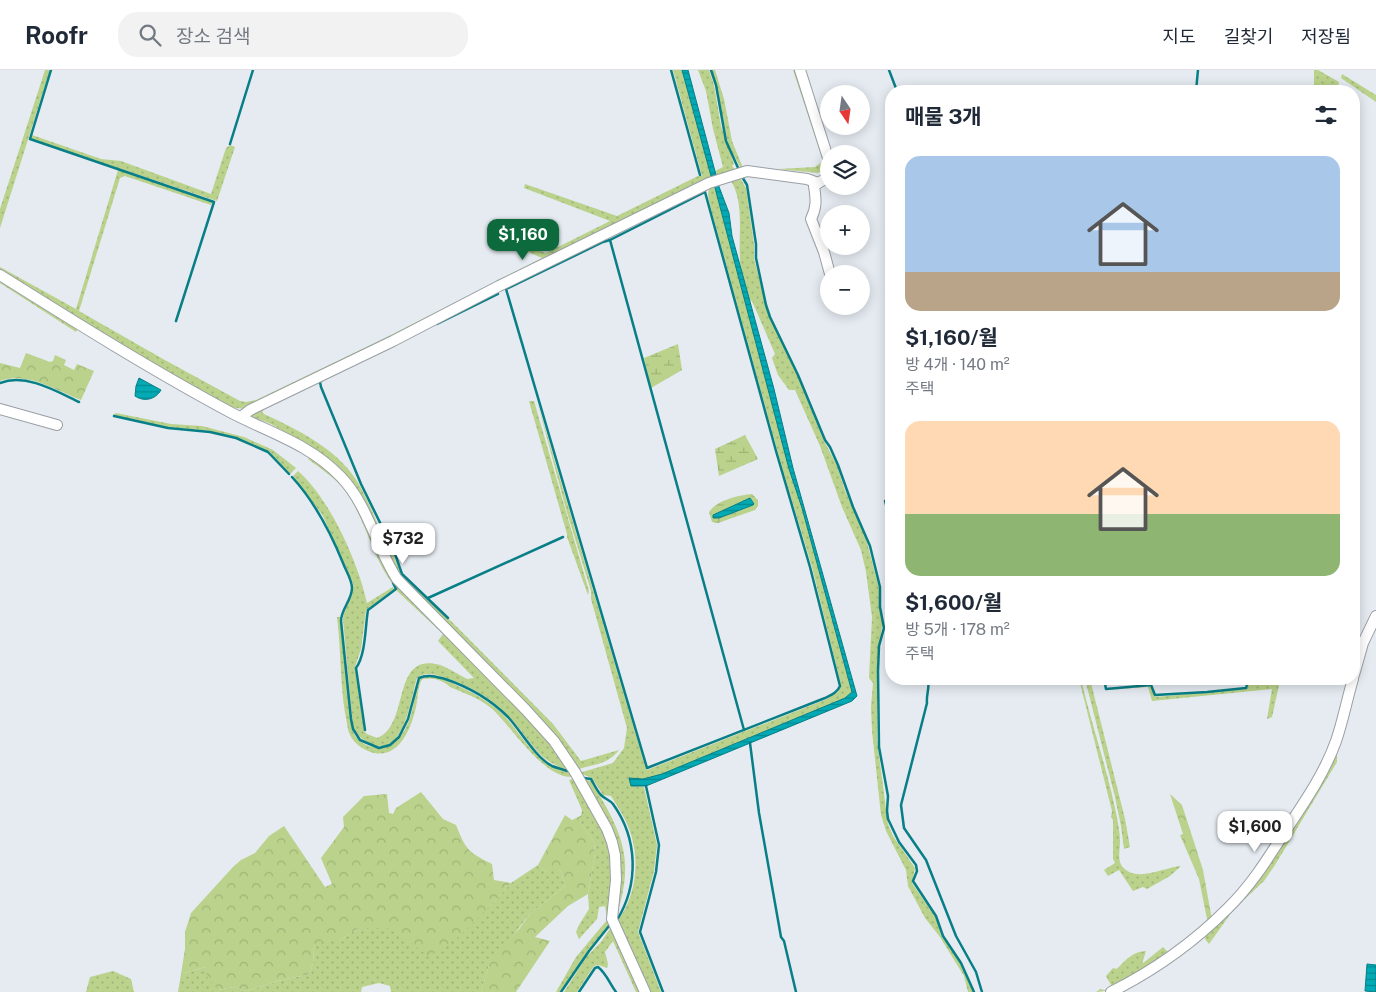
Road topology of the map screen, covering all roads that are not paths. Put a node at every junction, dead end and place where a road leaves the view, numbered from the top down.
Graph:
1 (800, 70) edge
2 (824, 145) edge
3 (818, 183) joint
4 (828, 265) edge
5 (0, 275) edge
6 (0, 409) edge
7 (241, 417) junction
8 (58, 425) dead end
9 (1376, 616) edge
10 (1360, 654) edge
11 (1351, 685) edge
12 (645, 992) edge
13 (1111, 992) edge

1 - 2 street
3 - 4 street
3 - 7 street
5 - 7 street
6 - 8 street
7 - 12 street
9 - 10 street
11 - 13 street

